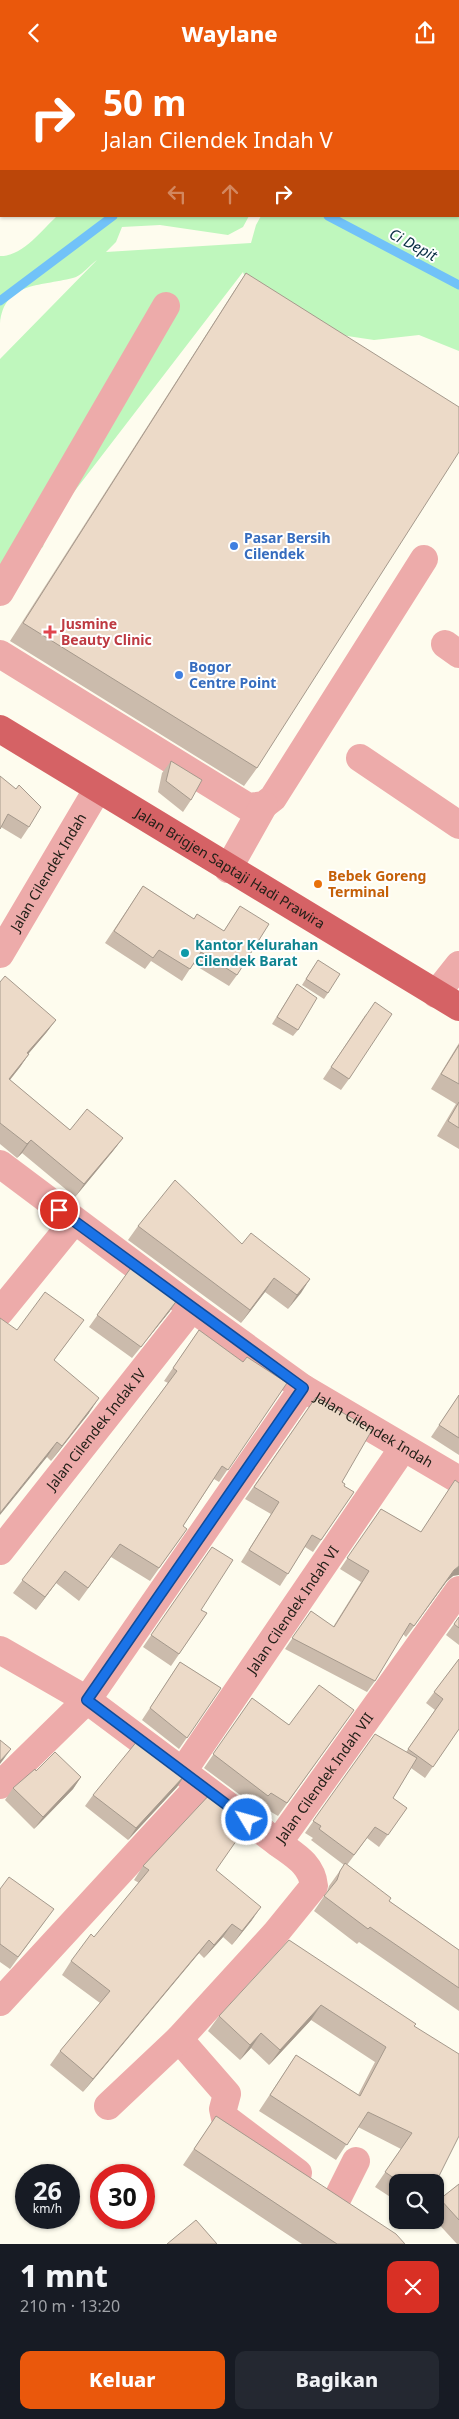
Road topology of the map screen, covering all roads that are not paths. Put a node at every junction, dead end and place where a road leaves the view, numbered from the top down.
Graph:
1 (166, 306) dead end
2 (424, 559) dead end
3 (0, 592) edge
4 (0, 654) edge
5 (0, 729) edge
6 (360, 758) dead end
7 (97, 790) junction
8 (264, 805) junction
9 (459, 825) edge
10 (228, 869) junction
11 (0, 954) edge
12 (459, 965) edge
13 (448, 1000) edge
14 (0, 1163) edge
15 (74, 1221) junction
16 (192, 1309) junction
17 (0, 1312) edge
18 (303, 1388) junction
19 (404, 1448) junction
20 (459, 1480) edge
21 (0, 1551) edge
22 (459, 1590) edge
23 (0, 1650) edge
24 (87, 1700) junction
25 (191, 1778) junction
26 (0, 1785) edge
27 (278, 1843) junction
28 (275, 1934) junction
29 (299, 1950) edge
30 (0, 2001) edge
31 (179, 2039) junction
32 (108, 2106) dead end
33 (356, 2161) dead end
34 (336, 2201) junction
35 (362, 2216) edge

1 - 3 street
2 - 8 street
4 - 8 street
5 - 7 main road, Jalan Brigjen Saptaji Hadi Prawira
6 - 9 street
7 - 10 main road, Jalan Brigjen Saptaji Hadi Prawira
7 - 11 street, Jalan Cilendek Indah
8 - 10 street
10 - 13 main road, Jalan Brigjen Saptaji Hadi Prawira
12 - 13 street
14 - 15 street, Jalan Cilendek Indah
15 - 16 street, Jalan Cilendek Indah
15 - 17 street
16 - 18 street, Jalan Cilendek Indah
16 - 21 street, Jalan Cilendek Indak IV
18 - 19 street, Jalan Cilendek Indah
18 - 24 street
19 - 20 street, Jalan Cilendek Indah
19 - 25 street, Jalan Cilendek Indah VI
22 - 27 street, Jalan Cilendek Indah VII
23 - 24 street
24 - 25 street
24 - 26 street
25 - 27 street
25 - 30 street, Jalan Cilendek Indah VI
27 - 28 street, Jalan Cilendek Indah VII
28 - 29 street
28 - 31 street, Jalan Cilendek Indah VII
31 - 32 street, Jalan Cilendek Indah VII
31 - 34 street
33 - 34 street
34 - 35 street

